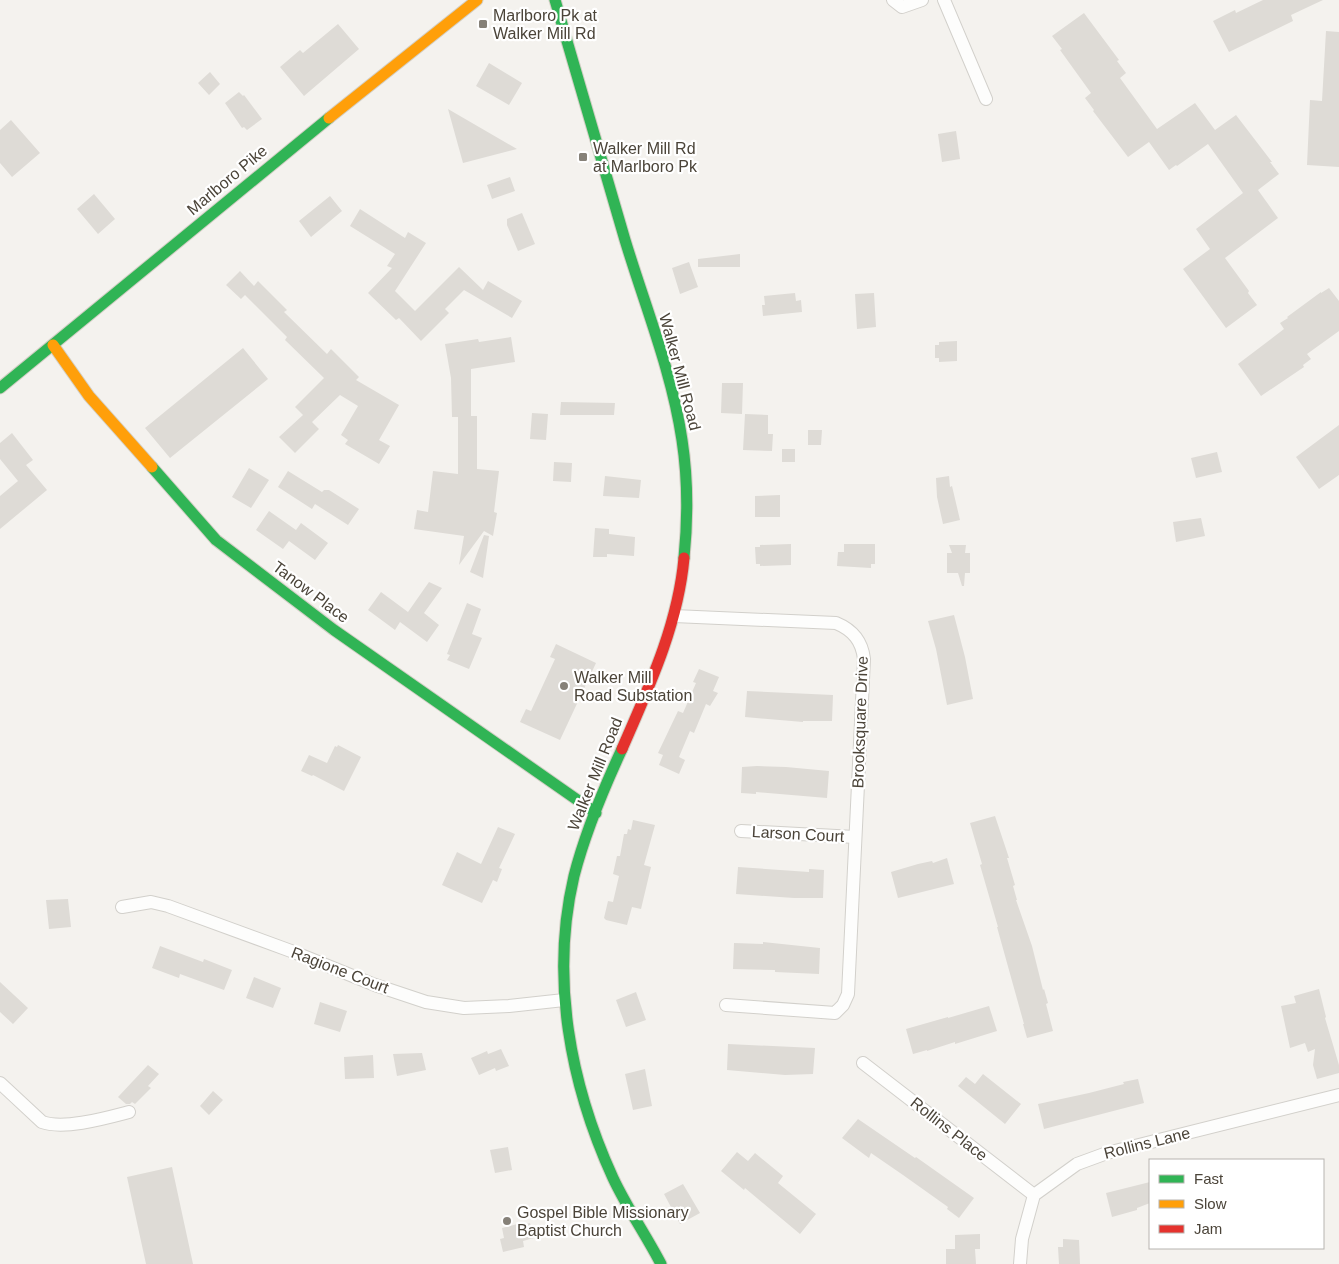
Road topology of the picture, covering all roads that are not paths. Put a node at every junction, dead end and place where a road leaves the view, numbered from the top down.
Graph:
1 (477, 0) edge
2 (556, 0) edge
3 (568, 0) edge
4 (892, 0) edge
5 (922, 0) edge
6 (944, 0) edge
7 (566, 37) junction
8 (986, 99) dead end
9 (53, 346) junction
10 (0, 388) edge
11 (674, 616) junction
12 (596, 813) junction
13 (741, 831) dead end
14 (855, 837) junction
15 (122, 907) dead end
16 (564, 1000) junction
17 (726, 1005) dead end
18 (864, 1064) dead end
19 (0, 1083) edge
20 (1339, 1095) edge
21 (129, 1112) dead end
22 (1034, 1195) junction
23 (662, 1264) edge
24 (1020, 1264) edge

1 - 9 street, Marlboro Pike
2 - 7 street, Walker Mill Road
3 - 7 street
4 - 5 street
6 - 8 street
7 - 11 street, Walker Mill Road
9 - 10 street, Marlboro Pike
9 - 12 street, Tanow Place
11 - 12 street, Walker Mill Road
11 - 14 street, Brooksquare Drive
12 - 16 street, Walker Mill Road
13 - 14 street, Larson Court
14 - 17 street, Brooksquare Drive
15 - 16 street, Ragione Court
16 - 23 street, Walker Mill Road
18 - 22 street, Rollins Place
19 - 21 street
20 - 22 street, Rollins Lane
22 - 24 street

